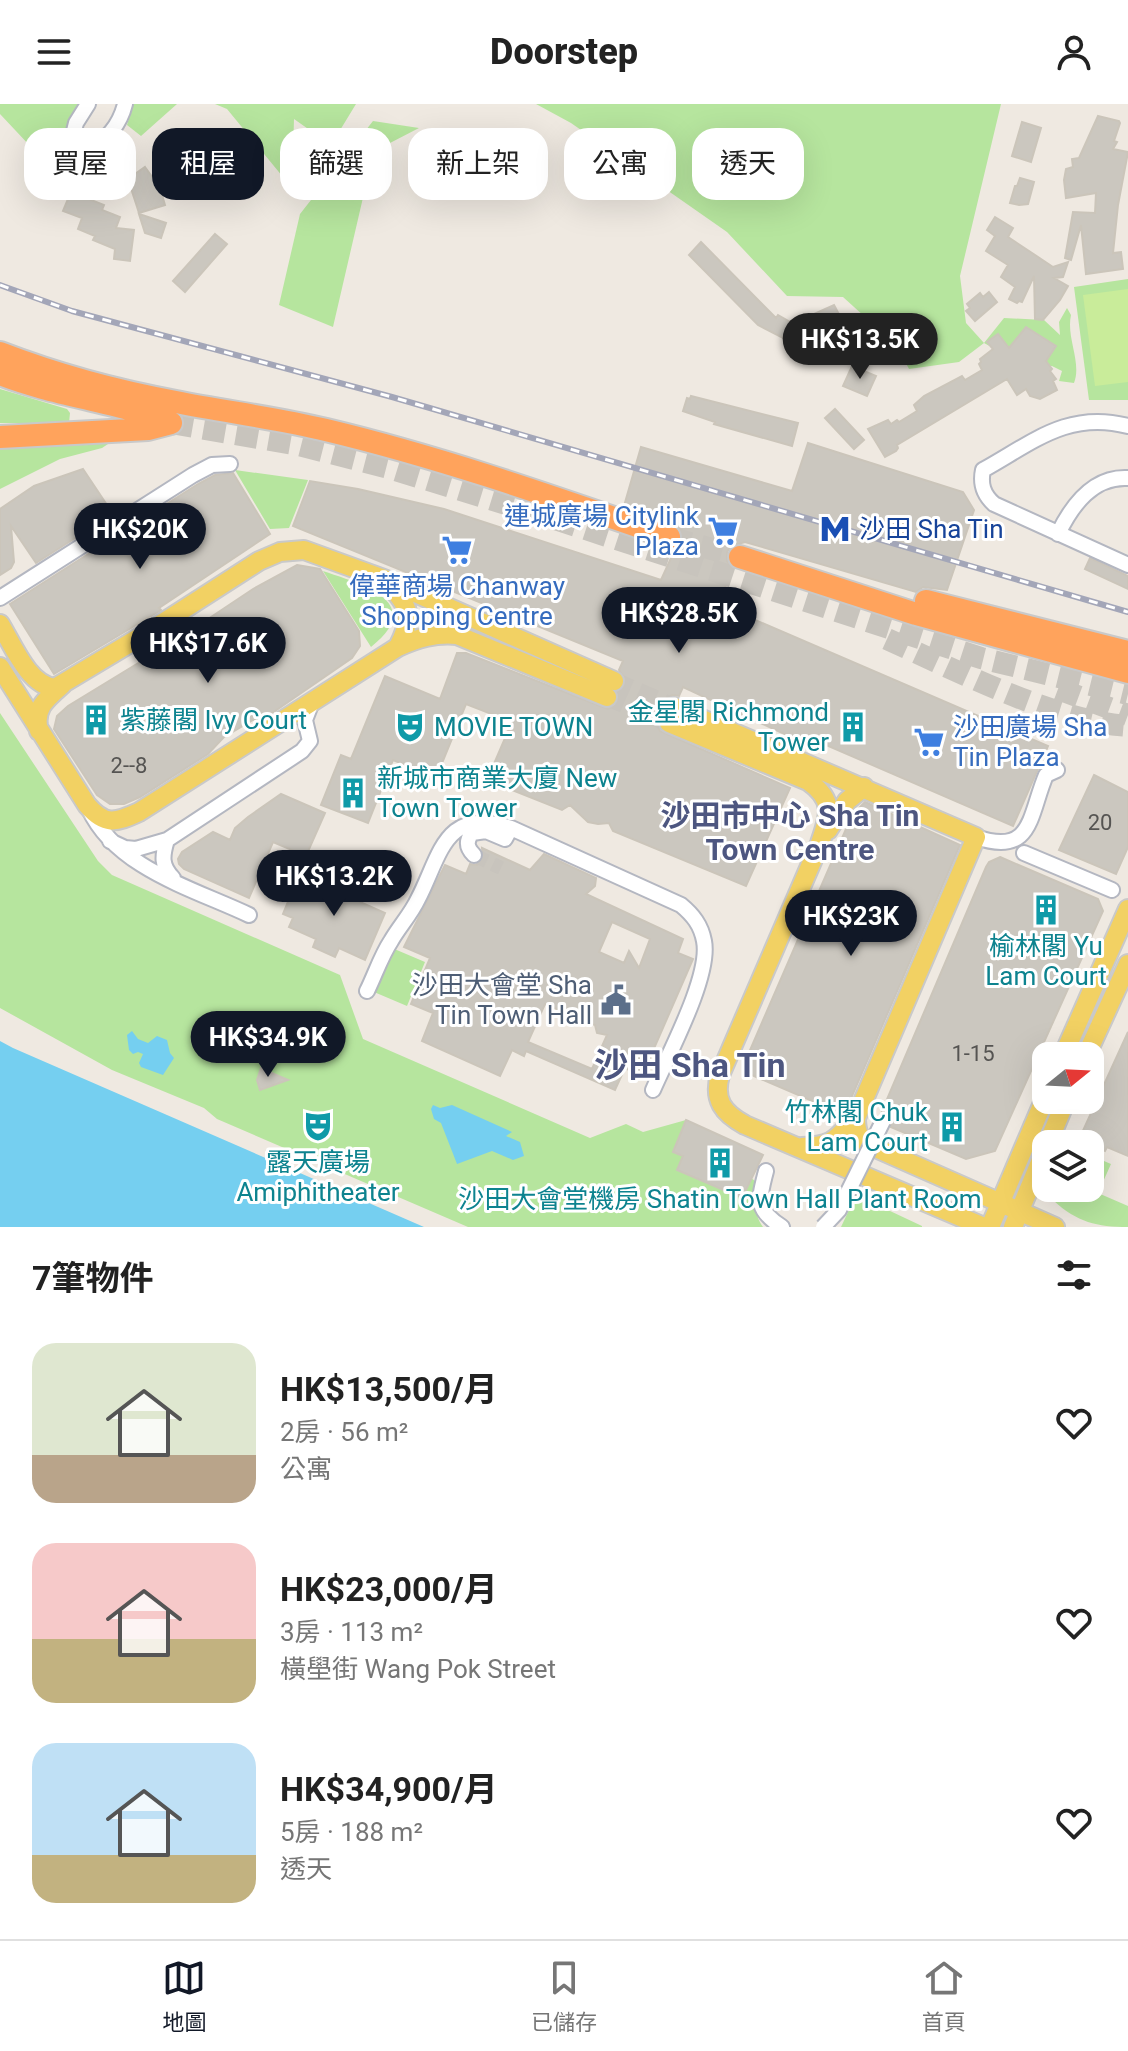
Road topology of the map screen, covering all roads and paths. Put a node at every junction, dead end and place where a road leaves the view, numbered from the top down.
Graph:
1 (88, 104) edge
2 (125, 104) edge
3 (0, 353) edge
4 (0, 374) edge
5 (34, 376) junction
6 (1128, 426) edge
7 (0, 437) edge
8 (230, 464) dead end
9 (1128, 478) edge
10 (1058, 534) junction
11 (669, 537) tunnel mouth
12 (740, 557) tunnel mouth
13 (1128, 565) edge
14 (807, 578) junction
15 (384, 579) junction
16 (0, 598) edge
17 (0, 624) edge
18 (398, 647) junction
19 (1128, 652) edge
20 (0, 667) edge
21 (1128, 672) edge
22 (62, 685) junction
23 (312, 702) junction
24 (39, 731) junction
25 (1057, 770) dead end
26 (864, 787) junction
27 (87, 805) junction
28 (511, 828) junction
29 (976, 837) junction
30 (167, 840) junction
31 (110, 841) junction
32 (820, 843) junction
33 (1024, 853) dead end
34 (474, 855) dead end
35 (183, 885) junction
36 (1112, 890) dead end
37 (249, 915) dead end
38 (1125, 915) edge
39 (1128, 964) edge
40 (367, 991) dead end
41 (1069, 1042) edge
42 (1092, 1042) edge
43 (653, 1090) dead end
44 (1038, 1114) edge
45 (1060, 1114) edge
46 (856, 1118) junction
47 (883, 1121) dead end
48 (797, 1147) junction
49 (766, 1171) dead end
50 (1001, 1203) junction
51 (1016, 1219) edge
52 (782, 1227) edge
53 (823, 1227) edge
54 (987, 1227) edge
55 (1055, 1227) edge

1 - 2 street
3 - 5 highway
4 - 5 highway
5 - 7 highway
5 - 11 highway
6 - 10 street
8 - 16 street
9 - 10 street
10 - 13 street
12 - 14 highway
14 - 19 highway
14 - 21 highway
15 - 18 main road
15 - 18 main road
15 - 22 main road
17 - 22 main road
18 - 23 main road
20 - 24 main road
22 - 24 main road
23 - 27 main road
23 - 30 street
24 - 27 main road
25 - 29 street
26 - 29 main road
26 - 32 main road
26 - 32 main road
27 - 31 street
28 - 34 street
28 - 40 street
28 - 43 street
29 - 46 main road
30 - 31 street
30 - 35 street
31 - 35 street
32 - 48 main road
33 - 36 street
35 - 37 street
38 - 41 main road
39 - 42 main road
44 - 50 main road
45 - 51 main road
46 - 48 main road
46 - 50 main road
47 - 53 street, bridge
48 - 54 main road
49 - 52 street
50 - 51 main road
50 - 54 main road
51 - 55 main road

